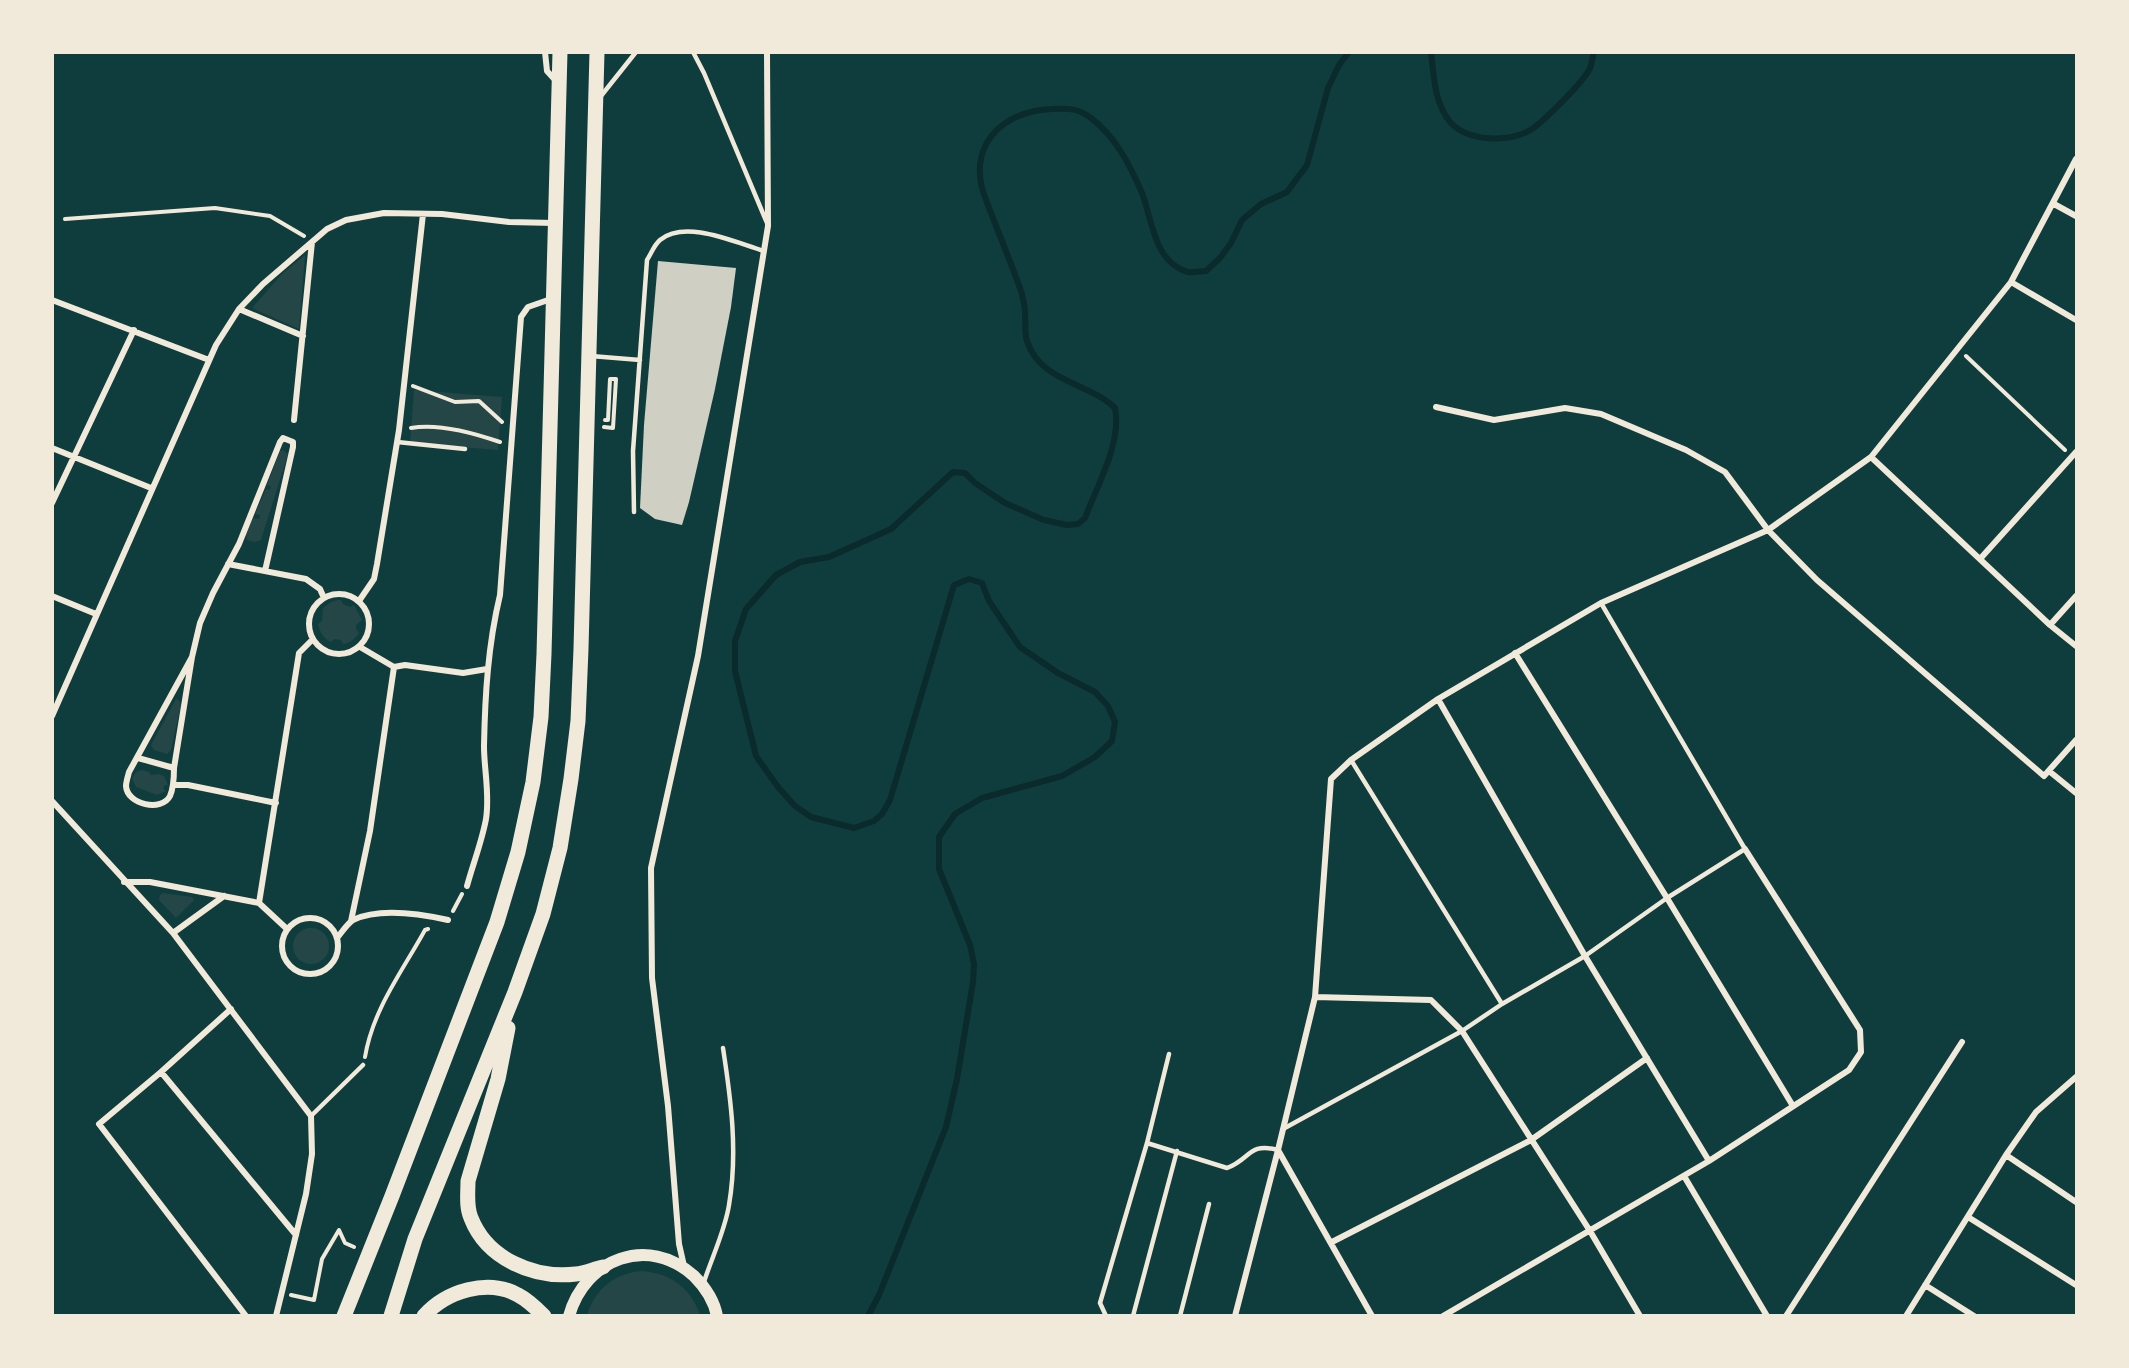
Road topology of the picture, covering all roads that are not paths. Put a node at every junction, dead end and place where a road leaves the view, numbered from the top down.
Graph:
1 (545, 52) edge
2 (561, 52) edge
3 (597, 52) edge
4 (636, 52) edge
5 (693, 52) edge
6 (767, 52) edge
7 (560, 84) junction
8 (595, 102) junction
9 (2076, 159) edge
10 (2054, 204) junction
11 (423, 214) junction
12 (2076, 216) edge
13 (556, 224) junction
14 (768, 226) junction
15 (312, 242) junction
16 (764, 251) junction
17 (2011, 282) junction
18 (555, 298) junction
19 (52, 300) edge
20 (239, 309) junction
21 (2076, 320) edge
22 (134, 330) junction
23 (303, 336) junction
24 (589, 356) junction
25 (209, 360) junction
26 (640, 360) junction
27 (1436, 407) dead end
28 (294, 420) dead end
29 (397, 442) junction
30 (52, 447) edge
31 (465, 449) dead end
32 (2074, 454) edge
33 (1871, 457) junction
34 (74, 458) junction
35 (151, 488) junction
36 (52, 503) edge
37 (634, 512) dead end
38 (1768, 530) junction
39 (1980, 559) junction
40 (228, 564) junction
41 (265, 571) junction
42 (52, 596) edge
43 (2076, 596) edge
44 (324, 598) junction
45 (359, 601) junction
46 (1601, 603) junction
47 (96, 614) junction
48 (2050, 625) junction
49 (313, 639) junction
50 (2076, 646) edge
51 (360, 647) junction
52 (1515, 653) junction
53 (192, 657) junction
54 (394, 666) junction
55 (487, 669) junction
56 (1438, 699) junction
57 (52, 716) edge
58 (2076, 740) edge
59 (138, 758) junction
60 (1351, 760) junction
61 (174, 768) junction
62 (2049, 771) junction
63 (174, 785) junction
64 (2076, 793) edge
65 (52, 801) edge
66 (276, 803) junction
67 (1744, 849) junction
68 (124, 882) junction
69 (467, 886) road end
70 (224, 896) junction
71 (1667, 898) junction
72 (259, 903) junction
73 (448, 920) road end
74 (351, 921) junction
75 (287, 929) junction
76 (173, 933) junction
77 (337, 938) junction
78 (1585, 956) junction
79 (515, 992) junction
80 (1315, 997) junction
81 (1502, 1004) junction
82 (231, 1009) junction
83 (1462, 1031) junction
84 (1962, 1042) dead end
85 (723, 1048) dead end
86 (1169, 1054) dead end
87 (1647, 1058) junction
88 (363, 1065) road end
89 (161, 1072) junction
90 (2076, 1077) edge
91 (1793, 1106) junction
92 (311, 1116) junction
93 (1283, 1129) junction
94 (1531, 1140) junction
95 (1147, 1143) junction
96 (1278, 1150) junction
97 (1177, 1151) junction
98 (2006, 1155) junction
99 (1709, 1161) junction
100 (1684, 1176) junction
101 (2076, 1202) edge
102 (1209, 1204) dead end
103 (1968, 1217) junction
104 (1590, 1231) junction
105 (296, 1235) junction
106 (1332, 1242) junction
107 (603, 1267) junction
108 (684, 1267) junction
109 (703, 1284) junction
110 (1925, 1285) junction
111 (2076, 1285) edge
112 (246, 1316) edge
113 (276, 1316) edge
114 (344, 1316) edge
115 (391, 1316) edge
116 (424, 1316) edge
117 (544, 1316) edge
118 (568, 1316) edge
119 (717, 1316) edge
120 (1106, 1316) edge
121 (1133, 1316) edge
122 (1180, 1316) edge
123 (1235, 1316) edge
124 (1372, 1316) edge
125 (1443, 1316) edge
126 (1640, 1316) edge
127 (1767, 1316) edge
128 (1786, 1316) edge
129 (1906, 1316) edge
130 (1974, 1316) edge

1 - 7 street
2 - 7 highway
3 - 8 highway
4 - 8 lane
5 - 14 lane
6 - 14 street
7 - 13 highway
8 - 24 highway
9 - 10 street
10 - 12 street
10 - 17 street
11 - 13 street
11 - 15 street
11 - 29 street
13 - 18 highway
14 - 16 street
15 - 20 street
15 - 23 street
16 - 26 lane
16 - 108 street
17 - 21 street
17 - 33 street
18 - 55 street
18 - 114 highway
19 - 22 street
20 - 23 street
20 - 25 street
22 - 25 street
22 - 34 street
23 - 28 street
24 - 26 lane
24 - 79 highway
25 - 35 street
26 - 37 lane
27 - 38 street
29 - 31 lane
29 - 45 street
30 - 34 street
32 - 39 street
33 - 38 street
33 - 39 street
34 - 35 street
34 - 36 street
35 - 47 street
38 - 46 street
38 - 62 street
39 - 48 street
40 - 41 street
40 - 41 street
40 - 53 street
41 - 44 street
42 - 47 street
43 - 48 street
44 - 45 street
44 - 49 street
45 - 51 street
46 - 52 street
46 - 67 lane
47 - 57 street
48 - 50 street
49 - 51 street
49 - 66 street
51 - 54 street
52 - 56 street
52 - 71 street
53 - 59 street
53 - 61 street
54 - 55 street
54 - 74 street
55 - 69 street
56 - 60 street
56 - 78 street
58 - 62 street
59 - 61 street
59 - 63 street
60 - 80 street
60 - 81 lane
61 - 63 street
62 - 64 street
63 - 66 street
65 - 68 street
66 - 72 street
67 - 71 lane
67 - 91 street
68 - 70 street
68 - 76 street
70 - 72 street
70 - 76 street
71 - 78 lane
71 - 91 street
72 - 75 street
73 - 74 street
74 - 77 street
75 - 77 street
75 - 77 street
76 - 82 street
78 - 81 lane
78 - 87 street
79 - 107 highway
79 - 115 highway
80 - 83 street
80 - 93 street
81 - 83 lane
82 - 89 street
82 - 92 street
83 - 93 lane
83 - 94 street
84 - 128 street
85 - 109 lane
86 - 95 lane
87 - 94 street
87 - 99 street
88 - 92 lane
89 - 105 street
89 - 112 street
90 - 98 street
91 - 99 street
92 - 105 street
93 - 96 street
94 - 104 street
94 - 106 street
95 - 97 lane
95 - 120 lane
96 - 97 lane
96 - 106 street
96 - 123 street
97 - 121 lane
98 - 101 street
98 - 103 street
99 - 100 street
100 - 104 street
100 - 127 street
102 - 122 lane
103 - 110 street
103 - 111 street
104 - 125 street
104 - 126 street
105 - 113 street
106 - 124 street
107 - 108 main road
107 - 118 main road
108 - 109 main road
109 - 119 main road
110 - 129 street
110 - 130 street
116 - 117 highway

